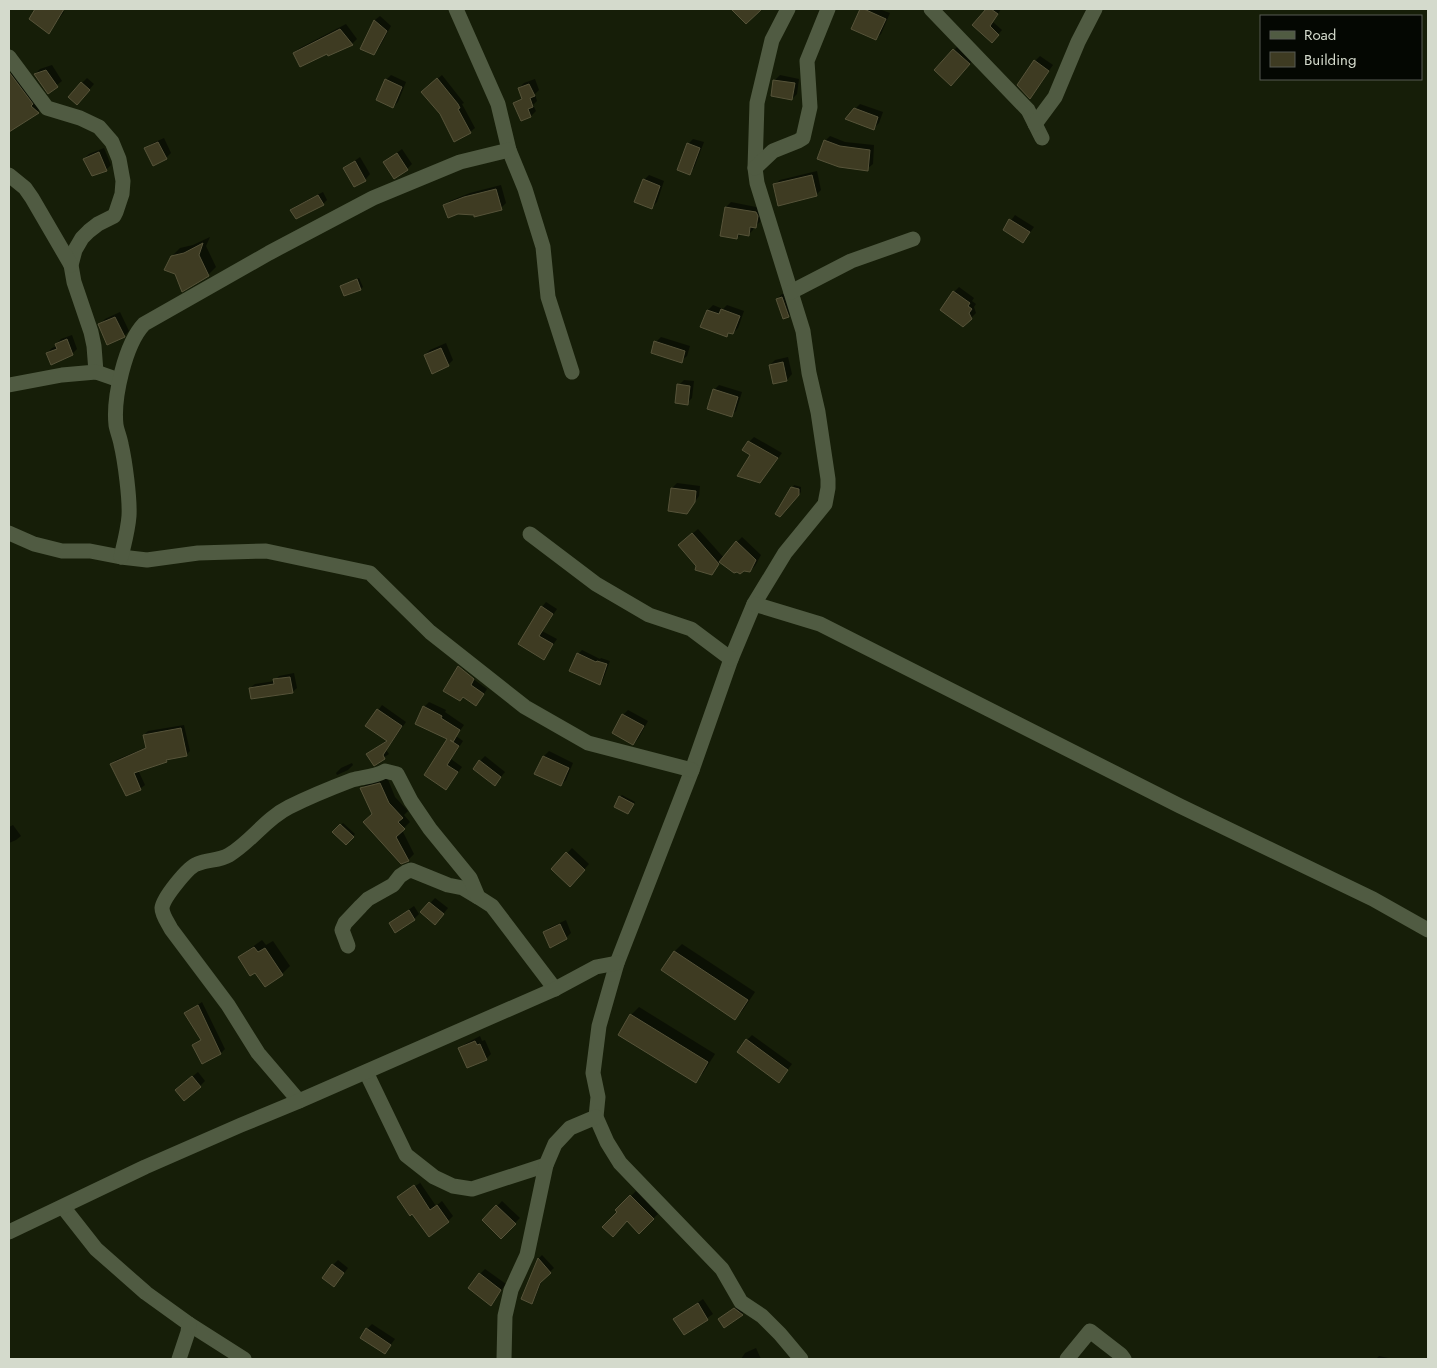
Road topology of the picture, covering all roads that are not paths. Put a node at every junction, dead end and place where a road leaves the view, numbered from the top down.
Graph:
1 (456, 9) edge
2 (788, 9) edge
3 (828, 9) edge
4 (930, 9) edge
5 (1095, 9) edge
6 (9, 57) edge
7 (1035, 124) junction
8 (1042, 138) dead end
9 (509, 150) junction
10 (755, 168) junction
11 (9, 175) edge
12 (913, 239) dead end
13 (71, 265) junction
14 (791, 292) junction
15 (96, 372) junction
16 (572, 372) dead end
17 (119, 380) junction
18 (9, 385) edge
19 (9, 533) edge
20 (530, 534) dead end
21 (121, 558) junction
22 (754, 604) junction
23 (731, 659) junction
24 (692, 770) junction
25 (478, 897) junction
26 (1428, 930) edge
27 (348, 946) dead end
28 (617, 962) junction
29 (555, 989) junction
30 (366, 1072) junction
31 (299, 1101) junction
32 (596, 1117) junction
33 (546, 1165) junction
34 (63, 1207) junction
35 (9, 1232) edge
36 (189, 1324) junction
37 (179, 1359) edge
38 (244, 1359) edge
39 (504, 1359) edge
40 (801, 1359) edge
41 (1067, 1359) edge
42 (1124, 1359) edge

1 - 9 street
2 - 10 street
3 - 10 street
4 - 7 street
5 - 7 street
6 - 13 street
7 - 8 street
9 - 16 street
9 - 17 street
10 - 14 street
11 - 13 street
12 - 14 street
13 - 15 street
14 - 22 street
15 - 17 street
15 - 18 street
17 - 21 street
19 - 21 street
20 - 23 street
21 - 24 street
22 - 23 street
22 - 26 street
23 - 24 street
24 - 28 street
25 - 27 street
25 - 29 street
25 - 31 street
28 - 29 street
28 - 32 street
29 - 30 street
30 - 31 street
30 - 33 street
31 - 34 street
32 - 33 street
32 - 40 street
33 - 39 street
34 - 35 street
34 - 36 street
36 - 37 street
36 - 38 street
41 - 42 street

